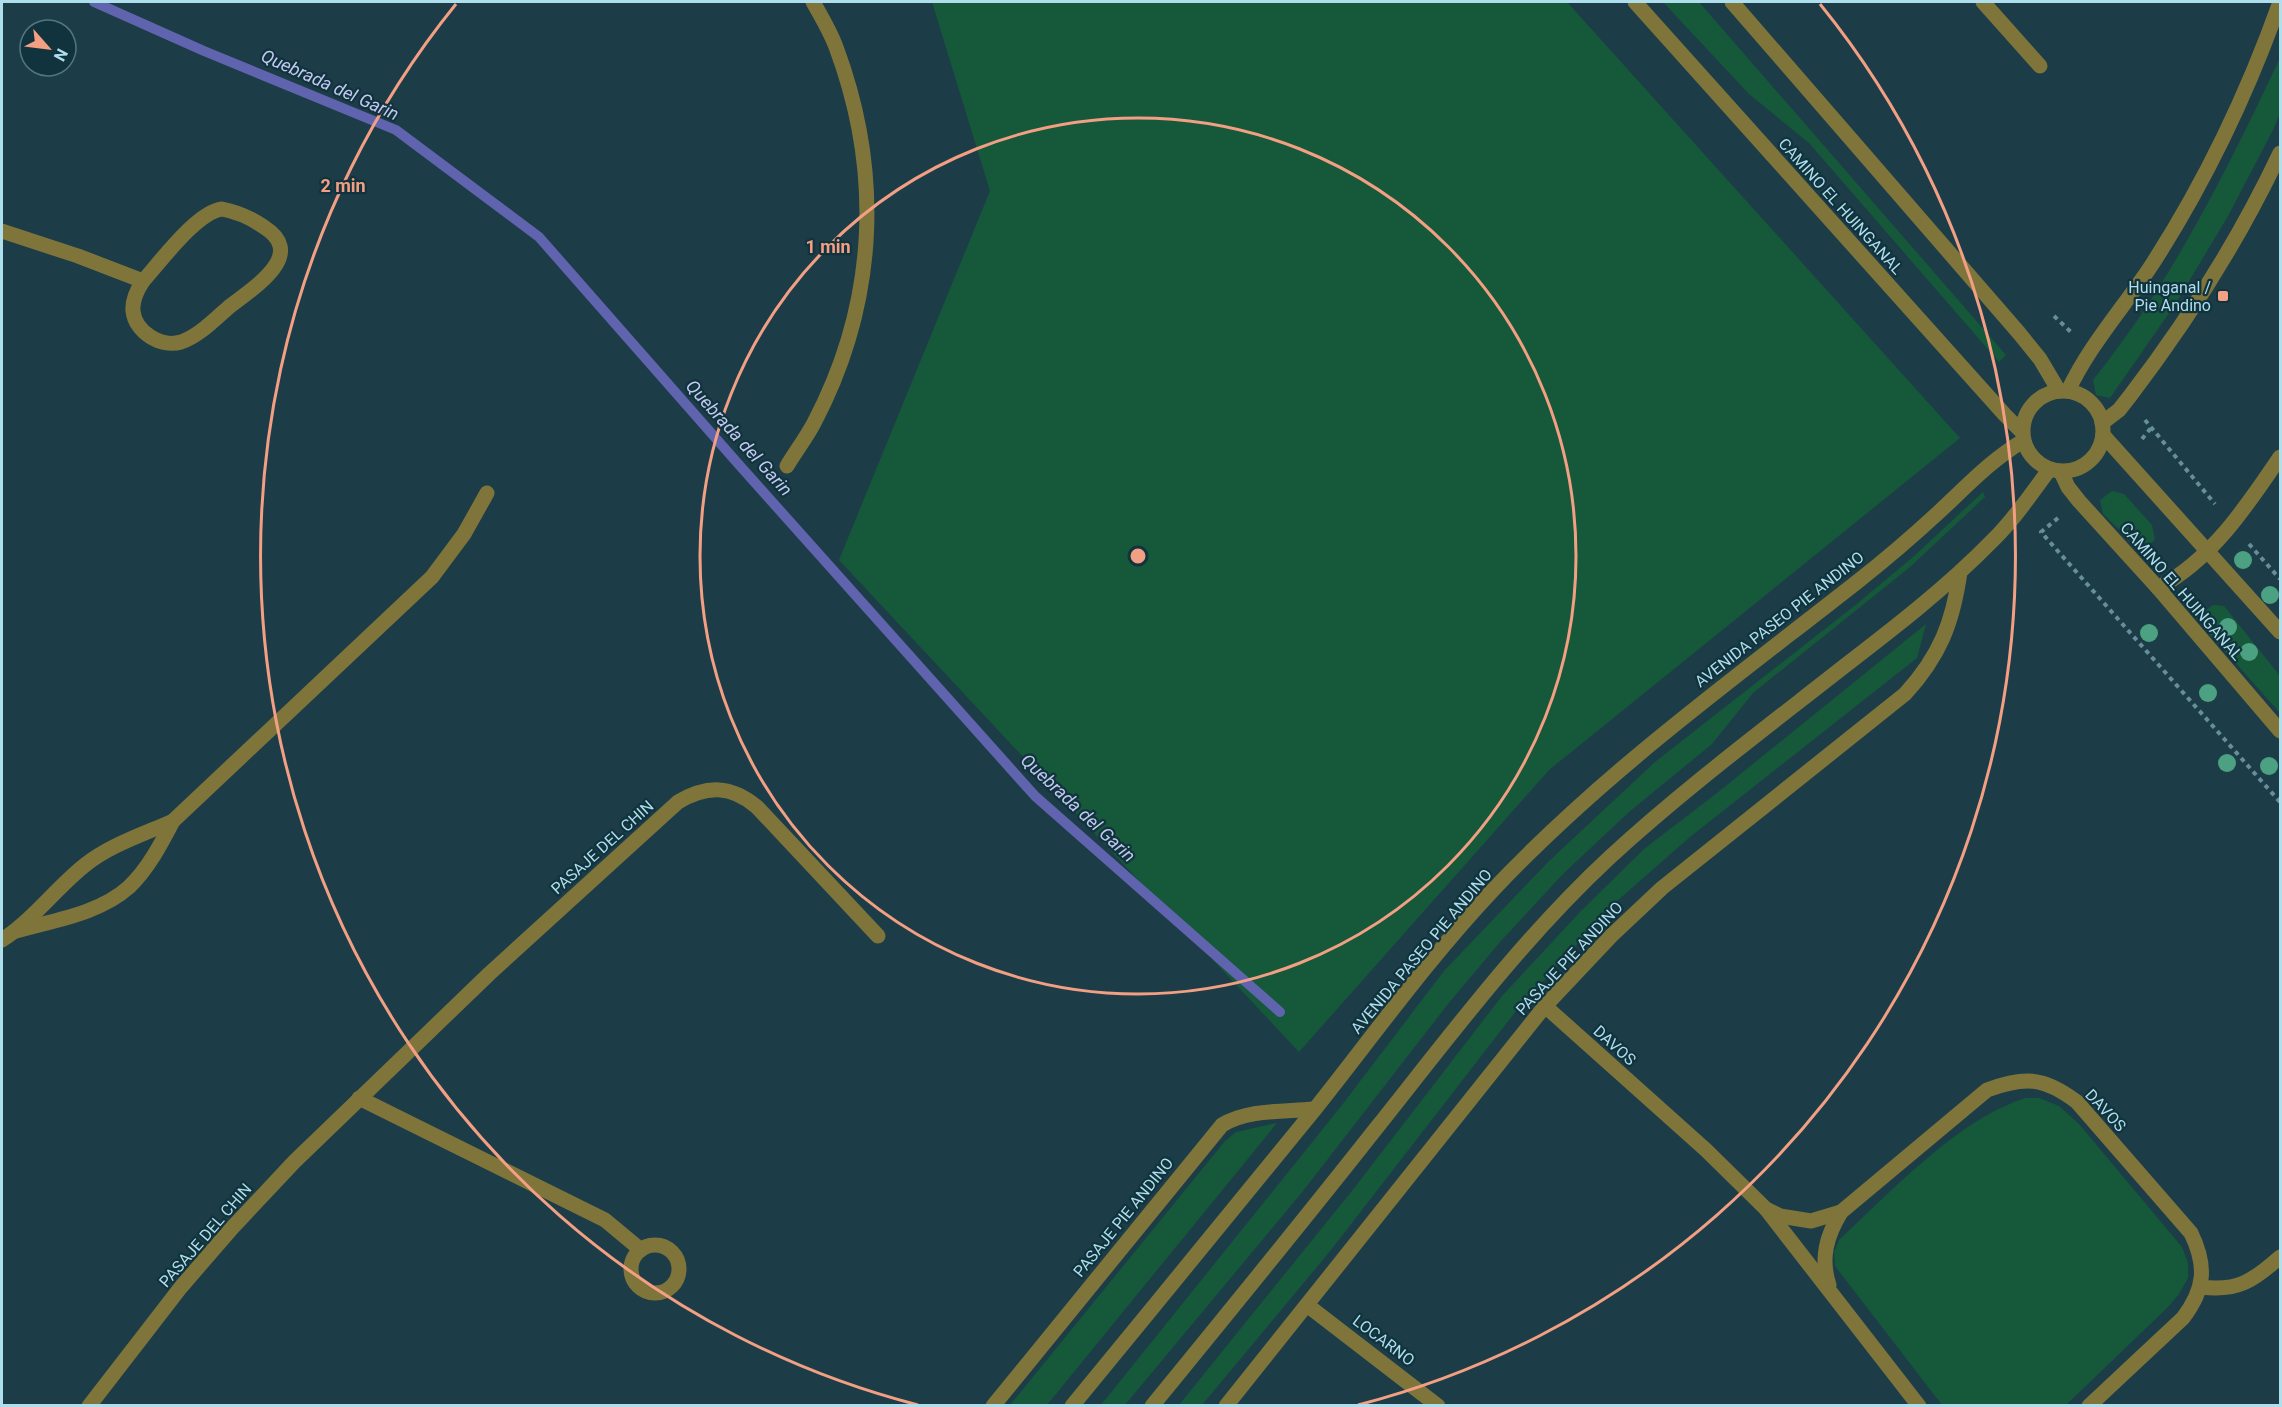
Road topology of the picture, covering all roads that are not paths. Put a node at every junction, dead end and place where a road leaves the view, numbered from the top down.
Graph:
1 (813, 2) edge
2 (1635, 2) edge
3 (1732, 2) edge
4 (1983, 2) edge
5 (2280, 2) edge
6 (2040, 66) dead end
7 (2280, 153) edge
8 (2, 231) edge
9 (143, 281) junction
10 (2063, 391) junction
11 (2103, 429) junction
12 (2023, 436) junction
13 (2280, 458) edge
14 (787, 466) dead end
15 (2055, 471) junction
16 (487, 493) dead end
17 (2209, 551) junction
18 (1960, 572) junction
19 (2158, 588) junction
20 (2280, 632) edge
21 (2280, 731) edge
22 (173, 821) junction
23 (16, 931) junction
24 (878, 936) dead end
25 (2, 940) edge
26 (1545, 1006) junction
27 (359, 1098) junction
28 (1314, 1109) junction
29 (1766, 1209) junction
30 (1841, 1212) junction
31 (641, 1250) dead end
32 (2280, 1257) edge
33 (2201, 1287) junction
34 (1831, 1293) junction
35 (1307, 1305) junction
36 (89, 1406) edge
37 (993, 1406) edge
38 (1072, 1406) edge
39 (1152, 1406) edge
40 (1226, 1406) edge
41 (1438, 1406) edge
42 (1919, 1406) edge
43 (2090, 1406) edge

1 - 14 street
2 - 12 street, CAMINO EL HUINGANAL
3 - 10 street
4 - 6 street
5 - 10 street
7 - 11 street
8 - 9 street
9 - 9 street
10 - 11 street
10 - 12 street
11 - 15 street
11 - 17 street
12 - 15 street
12 - 28 street, AVENIDA PASEO PIE ANDINO
13 - 17 street
15 - 18 street
15 - 19 street, CAMINO EL HUINGANAL
16 - 22 street
17 - 19 street
17 - 20 street
18 - 26 street, PASAJE PIE ANDINO
18 - 39 street
19 - 21 street, CAMINO EL HUINGANAL
22 - 23 street
22 - 23 street
23 - 25 street
24 - 27 street, PASAJE DEL CHIN
26 - 29 street, DAVOS
26 - 35 street, PASAJE PIE ANDINO
27 - 31 street
27 - 36 street, PASAJE DEL CHIN
28 - 37 street, PASAJE PIE ANDINO
28 - 38 street, AVENIDA PASEO PIE ANDINO
29 - 30 street, DAVOS
29 - 34 street, DAVOS
30 - 33 street, DAVOS
30 - 34 street, DAVOS
32 - 33 street
33 - 43 street
34 - 42 street, DAVOS
35 - 40 street, PASAJE PIE ANDINO
35 - 41 street, LOCARNO

